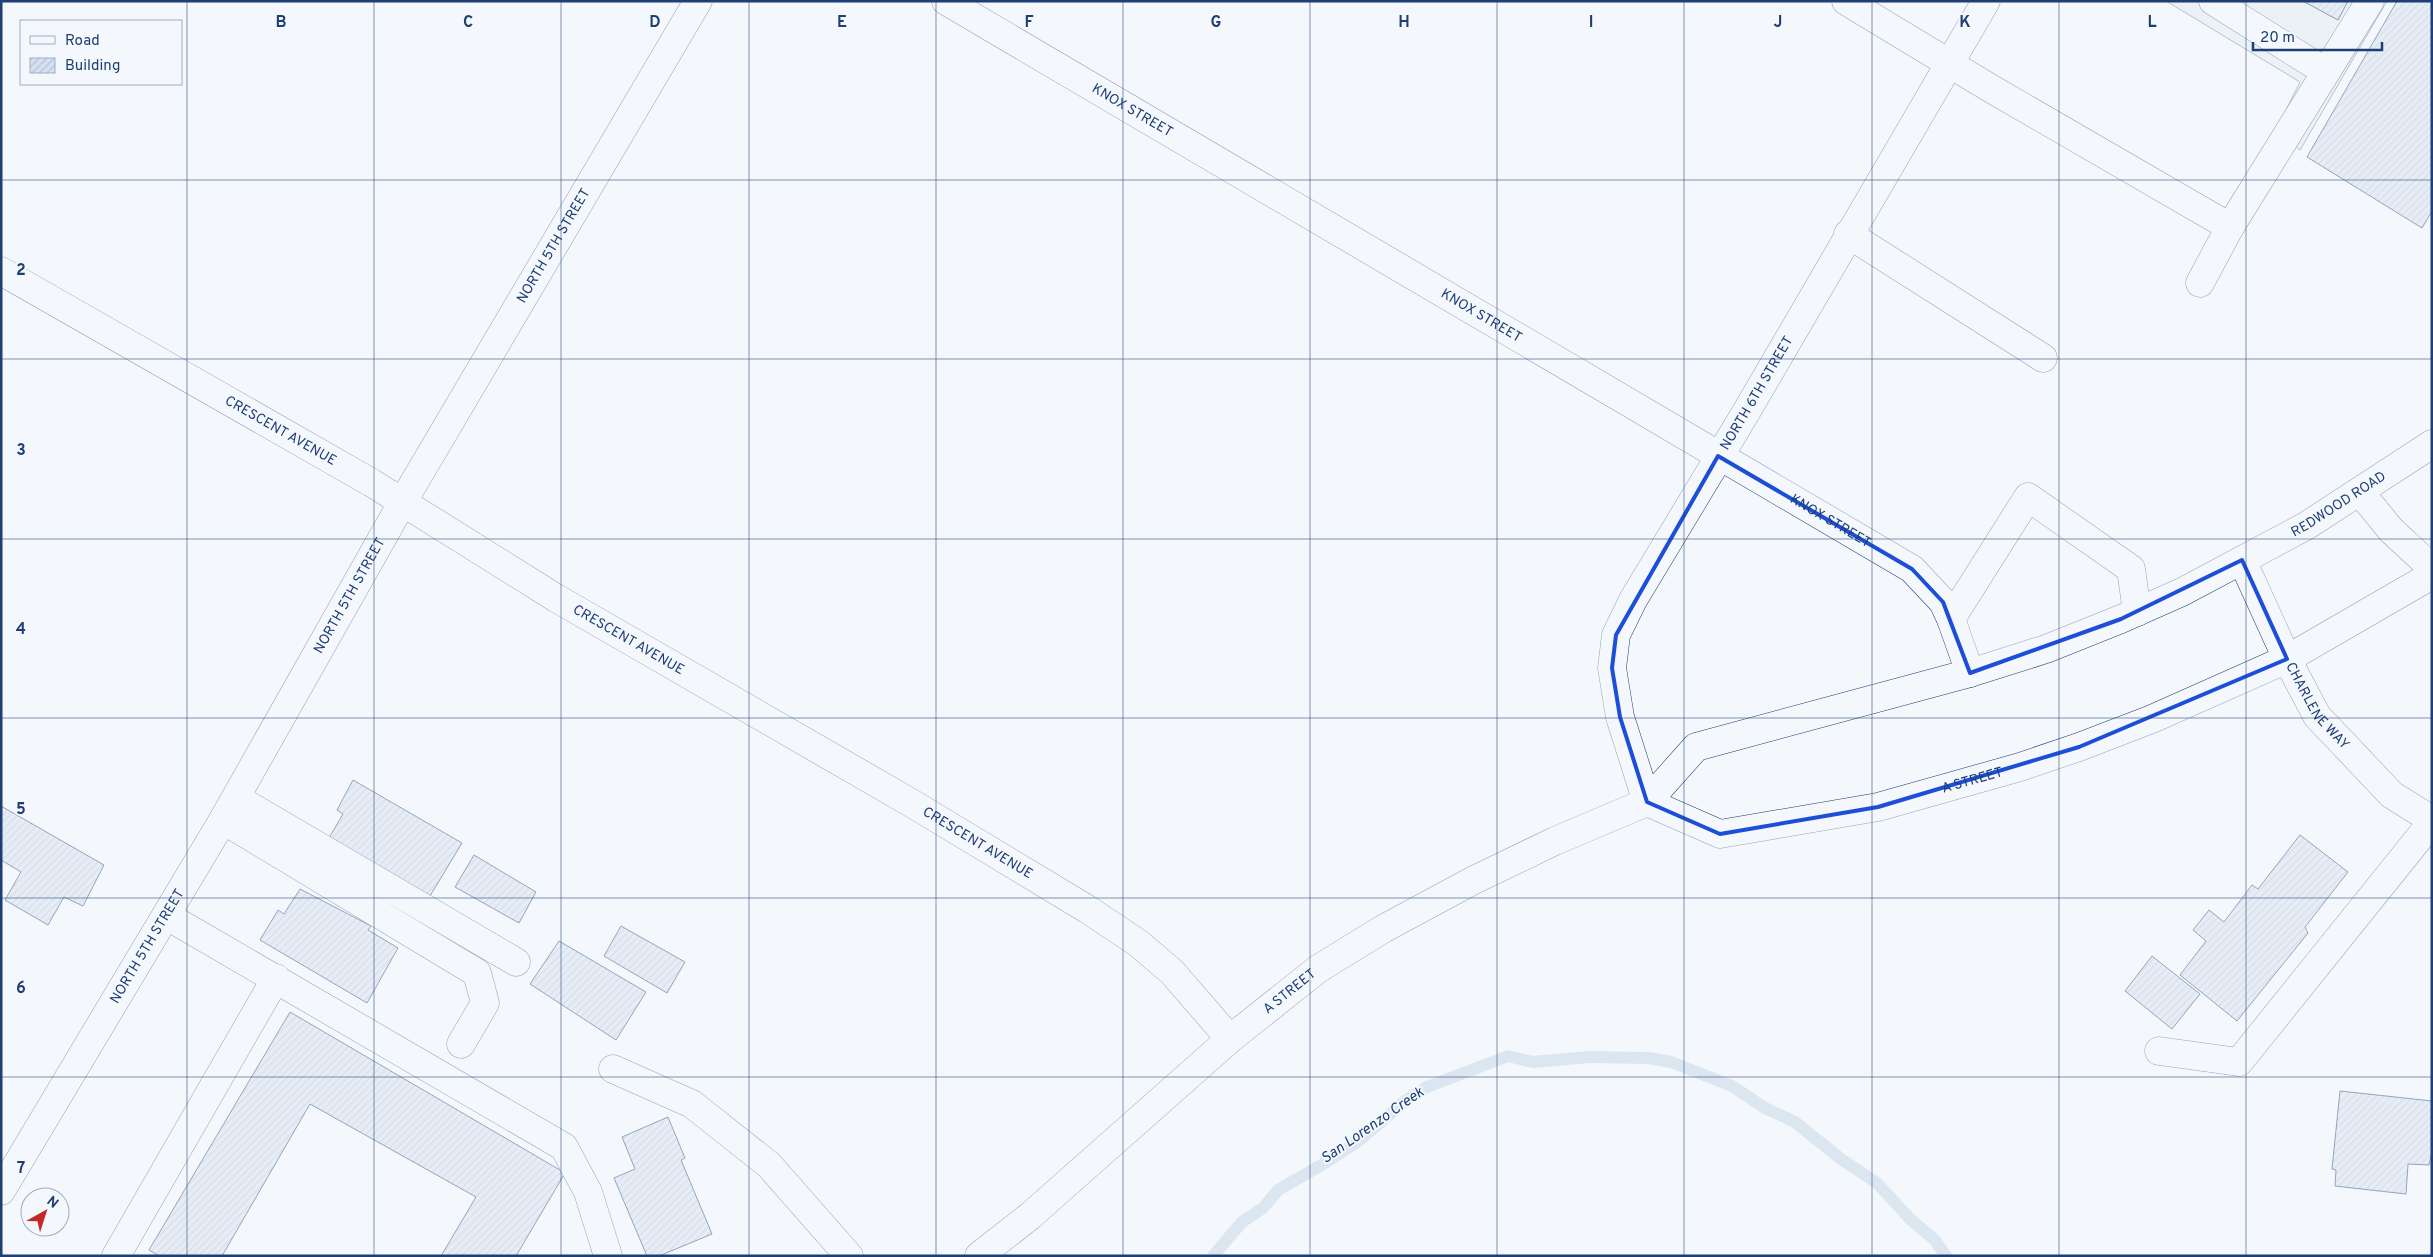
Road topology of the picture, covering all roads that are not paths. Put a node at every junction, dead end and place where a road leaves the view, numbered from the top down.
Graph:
1 (698, 1) edge
2 (946, 1) edge
3 (1846, 1) edge
4 (1986, 1) edge
5 (2213, 1) edge
6 (2370, 1) edge
7 (1950, 62) junction
8 (2326, 72) junction
9 (2230, 227) junction
10 (1848, 234) junction
11 (1, 271) edge
12 (2200, 282) dead end
13 (2043, 358) dead end
14 (2432, 444) edge
15 (1718, 456) junction
16 (2360, 492) junction
17 (402, 502) junction
18 (2242, 560) junction
19 (2432, 568) edge
20 (2432, 575) edge
21 (2137, 612) junction
22 (1951, 619) junction
23 (2287, 659) junction
24 (1970, 673) junction
25 (1647, 802) junction
26 (230, 809) junction
27 (2432, 821) edge
28 (167, 916) junction
29 (516, 962) dead end
30 (276, 978) junction
31 (1230, 1039) junction
32 (461, 1044) dead end
33 (2159, 1051) dead end
34 (613, 1068) dead end
35 (1, 1191) edge
36 (600, 1253) edge
37 (116, 1256) edge
38 (848, 1256) edge
39 (979, 1256) edge

1 - 17 street, NORTH 5TH STREET
2 - 15 street, KNOX STREET
3 - 7 street
4 - 7 street, NORTH 6TH STREET
5 - 8 street
6 - 8 street
7 - 9 street
7 - 10 street, NORTH 6TH STREET
8 - 9 street
9 - 12 street
10 - 13 street
10 - 15 street, NORTH 6TH STREET
11 - 17 street, CRESCENT AVENUE
14 - 16 street, REDWOOD ROAD
15 - 22 street, KNOX STREET
15 - 25 street, NORTH 6TH STREET
16 - 18 street, REDWOOD ROAD
16 - 19 street
17 - 26 street, NORTH 5TH STREET
17 - 31 street, CRESCENT AVENUE
18 - 21 street, A STREET
18 - 23 street, CHARLENE WAY
20 - 23 street
21 - 22 street
21 - 24 street, A STREET
22 - 24 street, KNOX STREET
23 - 25 street, A STREET
23 - 27 street, CHARLENE WAY
24 - 25 street, A STREET
25 - 31 street, A STREET
26 - 28 street, NORTH 5TH STREET
26 - 29 street
26 - 32 street
27 - 33 street
28 - 30 street
28 - 35 street, NORTH 5TH STREET
30 - 36 street
30 - 37 street
31 - 39 street, A STREET
34 - 38 street

